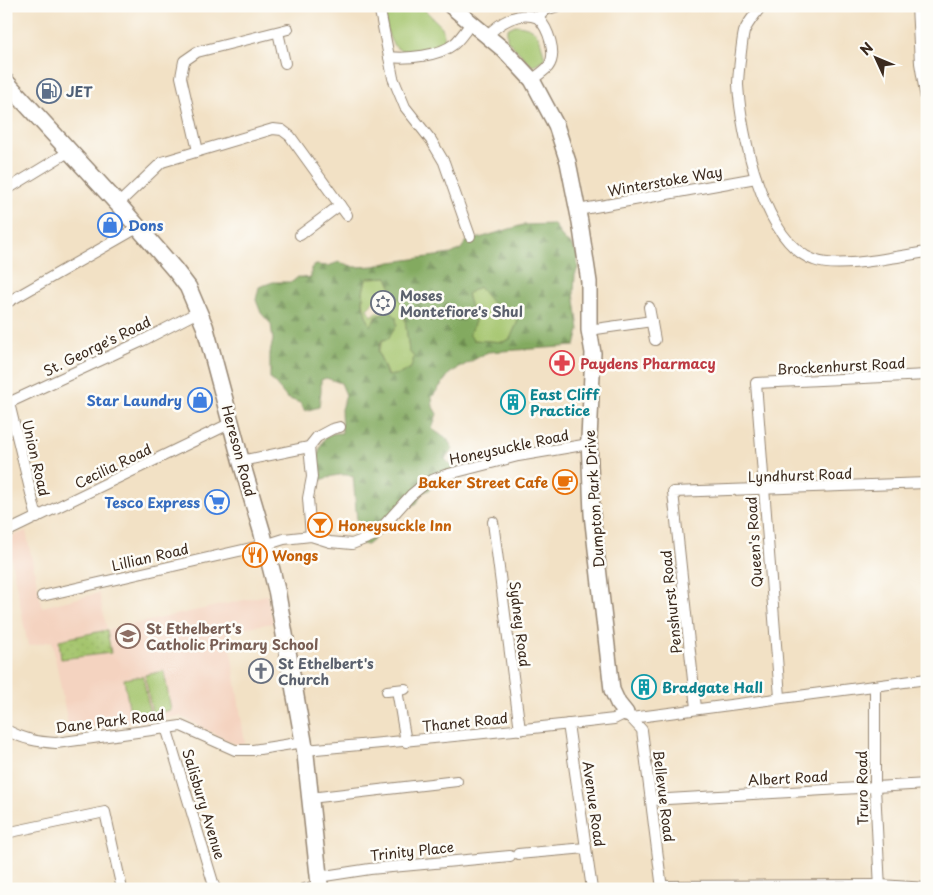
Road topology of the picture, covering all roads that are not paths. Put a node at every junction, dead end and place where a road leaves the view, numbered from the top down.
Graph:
1 (379, 6) edge
2 (451, 6) edge
3 (558, 6) edge
4 (761, 6) edge
5 (917, 6) edge
6 (538, 18) junction
7 (471, 23) junction
8 (487, 36) junction
9 (390, 57) junction
10 (285, 63) dead end
11 (532, 80) junction
12 (6, 82) edge
13 (927, 105) edge
14 (70, 151) junction
15 (198, 151) junction
16 (756, 178) junction
17 (6, 190) edge
18 (118, 204) junction
19 (340, 205) junction
20 (578, 210) junction
21 (347, 215) dead end
22 (138, 226) junction
23 (300, 235) dead end
24 (470, 236) dead end
25 (927, 252) edge
26 (6, 303) edge
27 (650, 307) dead end
28 (198, 312) junction
29 (652, 321) junction
30 (590, 330) junction
31 (655, 340) dead end
32 (927, 375) edge
33 (756, 384) joint
34 (8, 404) edge
35 (231, 424) junction
36 (340, 428) dead end
37 (589, 444) junction
38 (309, 447) junction
39 (241, 461) junction
40 (927, 483) edge
41 (764, 490) junction
42 (673, 492) joint
43 (37, 518) junction
44 (493, 522) dead end
45 (6, 532) edge
46 (311, 536) junction
47 (265, 545) junction
48 (42, 596) dead end
49 (927, 679) edge
50 (876, 686) junction
51 (396, 690) dead end
52 (780, 697) junction
53 (696, 708) junction
54 (629, 715) junction
55 (568, 724) junction
56 (166, 727) junction
57 (6, 730) edge
58 (520, 730) junction
59 (406, 742) junction
60 (305, 746) junction
61 (457, 781) dead end
62 (927, 784) edge
63 (875, 787) junction
64 (310, 798) junction
65 (651, 800) junction
66 (6, 833) edge
67 (586, 848) junction
68 (315, 885) edge
69 (662, 887) edge
70 (880, 887) edge
71 (927, 888) edge
72 (122, 889) edge
73 (215, 889) edge
74 (592, 889) edge

1 - 9 street
2 - 7 street, Dumpton Park Drive
3 - 6 street
4 - 16 street
5 - 13 street
6 - 8 street
6 - 11 street
7 - 8 street, Dumpton Park Drive
7 - 9 street
8 - 11 street, Dumpton Park Drive
9 - 24 street
10 - 15 street
11 - 20 street, Dumpton Park Drive
12 - 14 main road, Hereson Road
14 - 17 street
14 - 18 main road, Hereson Road
15 - 18 street
15 - 19 street
16 - 20 street, Winterstoke Way
16 - 25 street
18 - 22 main road, Hereson Road
19 - 21 street
19 - 23 street
20 - 30 street, Dumpton Park Drive
22 - 26 street
22 - 28 main road, Hereson Road
27 - 29 street
28 - 34 street, St. George's Road
28 - 35 main road, Hereson Road
29 - 30 street
29 - 31 street
30 - 37 street, Dumpton Park Drive
32 - 33 street, Brockenhurst Road
33 - 41 street, Queen's Road
34 - 43 street, Union Road
35 - 39 main road, Hereson Road
35 - 43 street, Cecilia Road
36 - 38 street
37 - 46 street, Honeysuckle Road
37 - 54 street, Dumpton Park Drive
38 - 39 street
38 - 46 street
39 - 47 main road, Hereson Road
40 - 41 street, Lyndhurst Road
41 - 42 street, Lyndhurst Road
41 - 52 street, Queen's Road
42 - 53 street, Penshurst Road
43 - 45 street, Cecilia Road
44 - 58 street, Sydney Road
46 - 47 street, Honeysuckle Road
47 - 48 street, Lillian Road
47 - 60 main road, Hereson Road
49 - 50 street, Thanet Road
50 - 52 street, Thanet Road
50 - 63 street, Truro Road
51 - 59 street
52 - 53 street, Thanet Road
53 - 54 street, Thanet Road
54 - 55 street, Thanet Road
54 - 65 street, Bellevue Road
55 - 58 street, Thanet Road
55 - 67 street, Avenue Road
56 - 57 street, Dane Park Road
56 - 60 street, Dane Park Road
56 - 73 street, Salisbury Avenue
58 - 59 street, Thanet Road
59 - 60 street, Thanet Road
60 - 64 main road, Hereson Road
61 - 64 street
62 - 63 street, Albert Road
63 - 65 street, Albert Road
63 - 70 street, Truro Road
64 - 68 main road, Hereson Road
65 - 69 street, Bellevue Road
66 - 72 street
67 - 68 street, Trinity Place
67 - 74 street, Avenue Road
69 - 70 street
70 - 71 street

